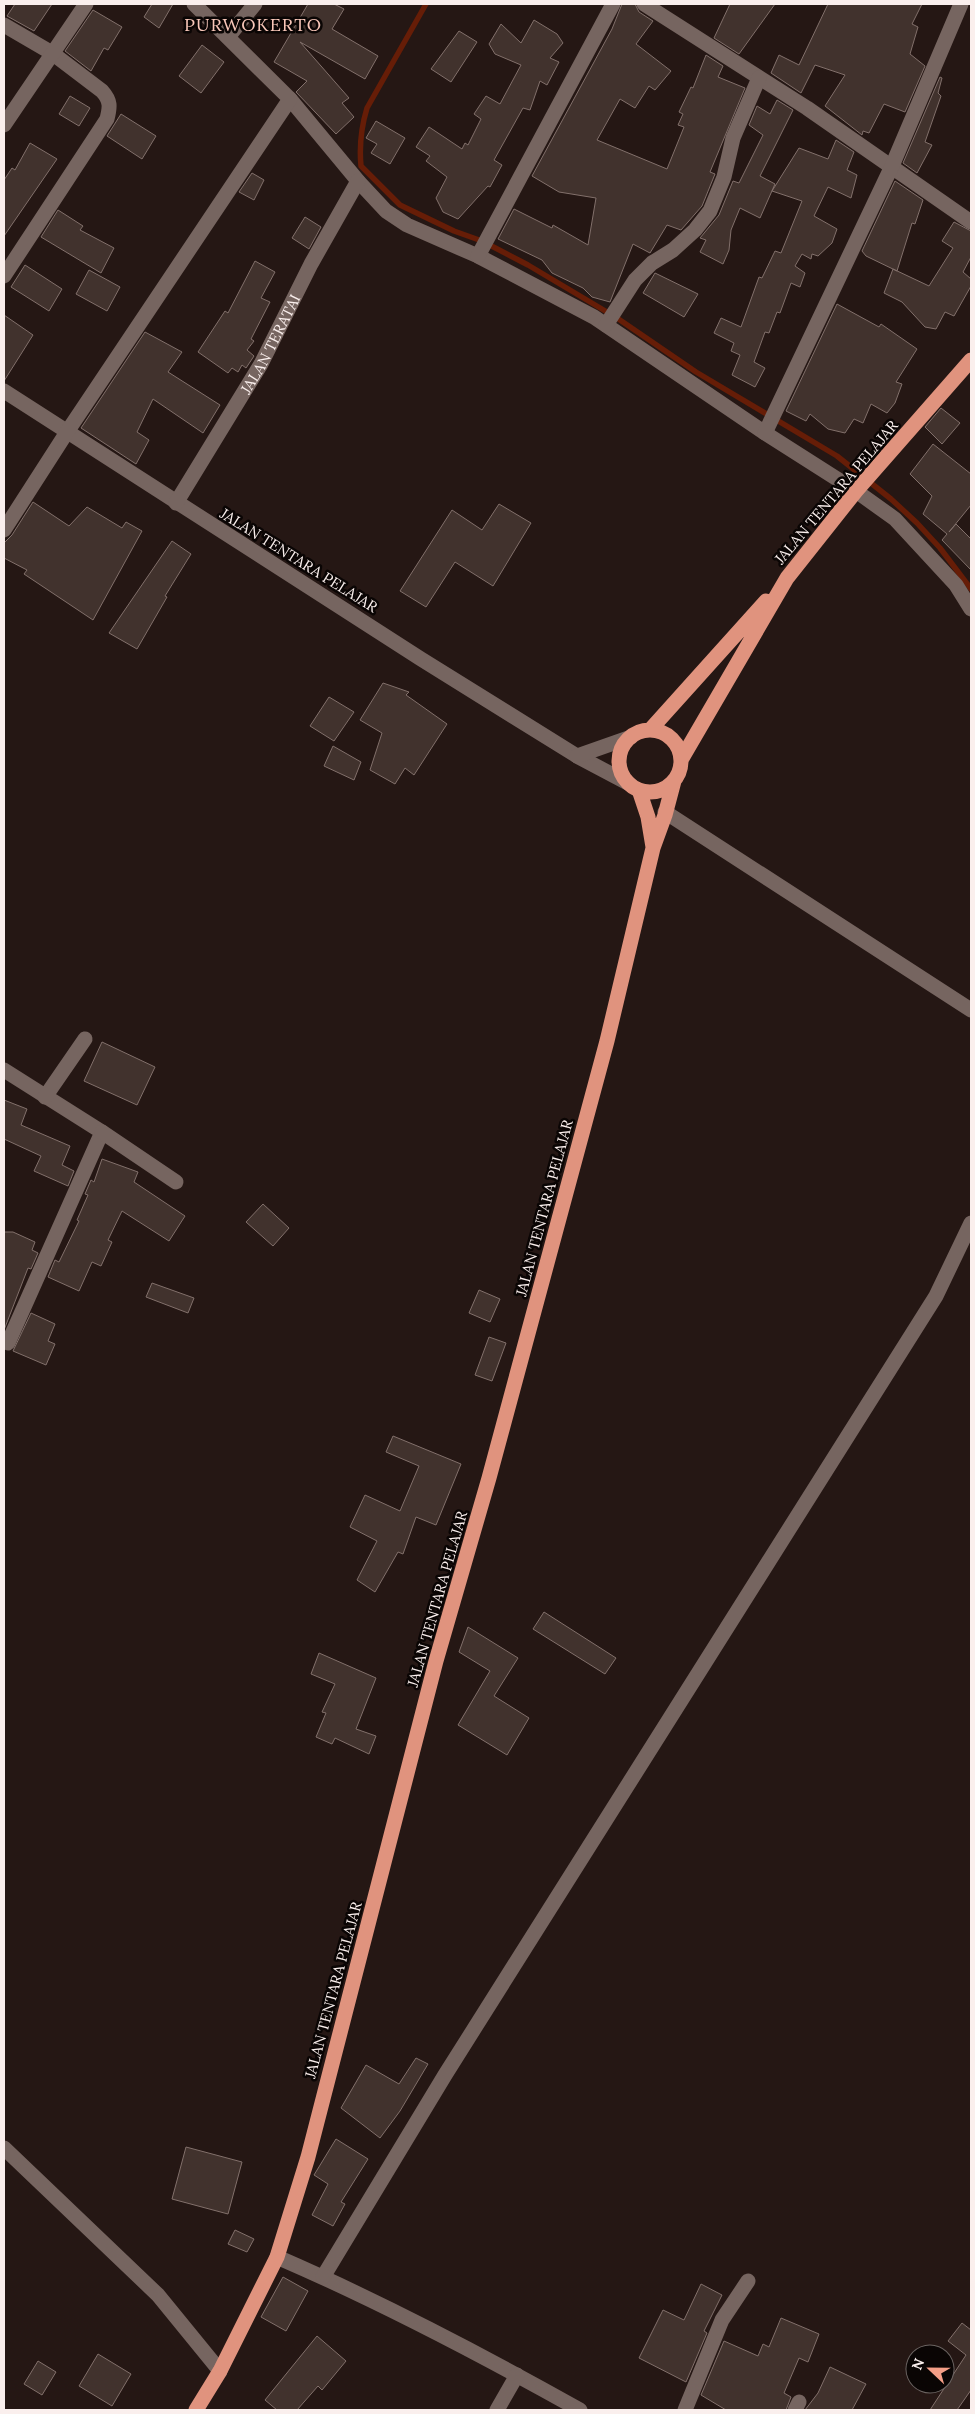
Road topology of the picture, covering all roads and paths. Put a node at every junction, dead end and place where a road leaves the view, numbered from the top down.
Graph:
1 (86, 4) edge
2 (194, 4) edge
3 (255, 4) edge
4 (613, 4) edge
5 (644, 4) edge
6 (961, 4) edge
7 (4, 25) edge
8 (228, 38) junction
9 (52, 53) junction
10 (758, 78) junction
11 (290, 99) junction
12 (4, 125) edge
13 (892, 166) junction
14 (358, 181) junction
15 (971, 222) edge
16 (479, 253) junction
17 (4, 276) edge
18 (610, 318) junction
19 (971, 360) edge
20 (4, 391) edge
21 (768, 428) junction
22 (67, 432) junction
23 (862, 483) junction
24 (176, 503) junction
25 (4, 530) edge
26 (787, 578) junction
27 (970, 599) edge
28 (650, 730) junction
29 (631, 737) junction
30 (577, 756) junction
31 (681, 760) junction
32 (674, 782) junction
33 (633, 787) junction
34 (665, 812) junction
35 (653, 848) junction
36 (971, 1010) edge
37 (85, 1039) dead end
38 (4, 1070) edge
39 (45, 1097) junction
40 (102, 1132) junction
41 (176, 1182) dead end
42 (971, 1223) edge
43 (8, 1343) dead end
44 (4, 2148) edge
45 (277, 2257) junction
46 (323, 2277) junction
47 (748, 2281) dead end
48 (220, 2371) junction
49 (517, 2375) junction
50 (196, 2410) edge
51 (497, 2410) edge
52 (580, 2410) edge
53 (685, 2410) edge

1 - 9 street
2 - 8 street
3 - 8 street
4 - 16 street
5 - 10 street
6 - 13 street
7 - 9 street
8 - 11 street
9 - 12 street
9 - 17 street
10 - 13 street
10 - 18 street
11 - 14 street
11 - 22 street
13 - 15 street
13 - 21 street
14 - 16 street
14 - 24 street, JALAN TERATAI
16 - 18 street
18 - 21 street
19 - 23 highway, JALAN TENTARA PELAJAR
20 - 22 street, JALAN TENTARA PELAJAR
21 - 23 street
22 - 24 street, JALAN TENTARA PELAJAR
22 - 25 street
23 - 26 highway, JALAN TENTARA PELAJAR
23 - 27 street
24 - 30 street, JALAN TENTARA PELAJAR
26 - 28 highway
26 - 31 highway, JALAN TENTARA PELAJAR
28 - 29 highway
28 - 31 highway
29 - 30 street
29 - 33 highway
30 - 33 street, JALAN TENTARA PELAJAR
31 - 32 highway
32 - 33 highway
32 - 34 highway, JALAN TENTARA PELAJAR
33 - 35 highway
34 - 35 highway, JALAN TENTARA PELAJAR
34 - 36 street
35 - 45 highway, JALAN TENTARA PELAJAR
37 - 39 street
38 - 39 street
39 - 40 street
40 - 41 street
40 - 43 street
42 - 46 street
44 - 48 street
45 - 46 street
45 - 48 highway, JALAN TENTARA PELAJAR
46 - 49 street
47 - 53 street
48 - 50 highway, JALAN TENTARA PELAJAR
49 - 51 street
49 - 52 street

